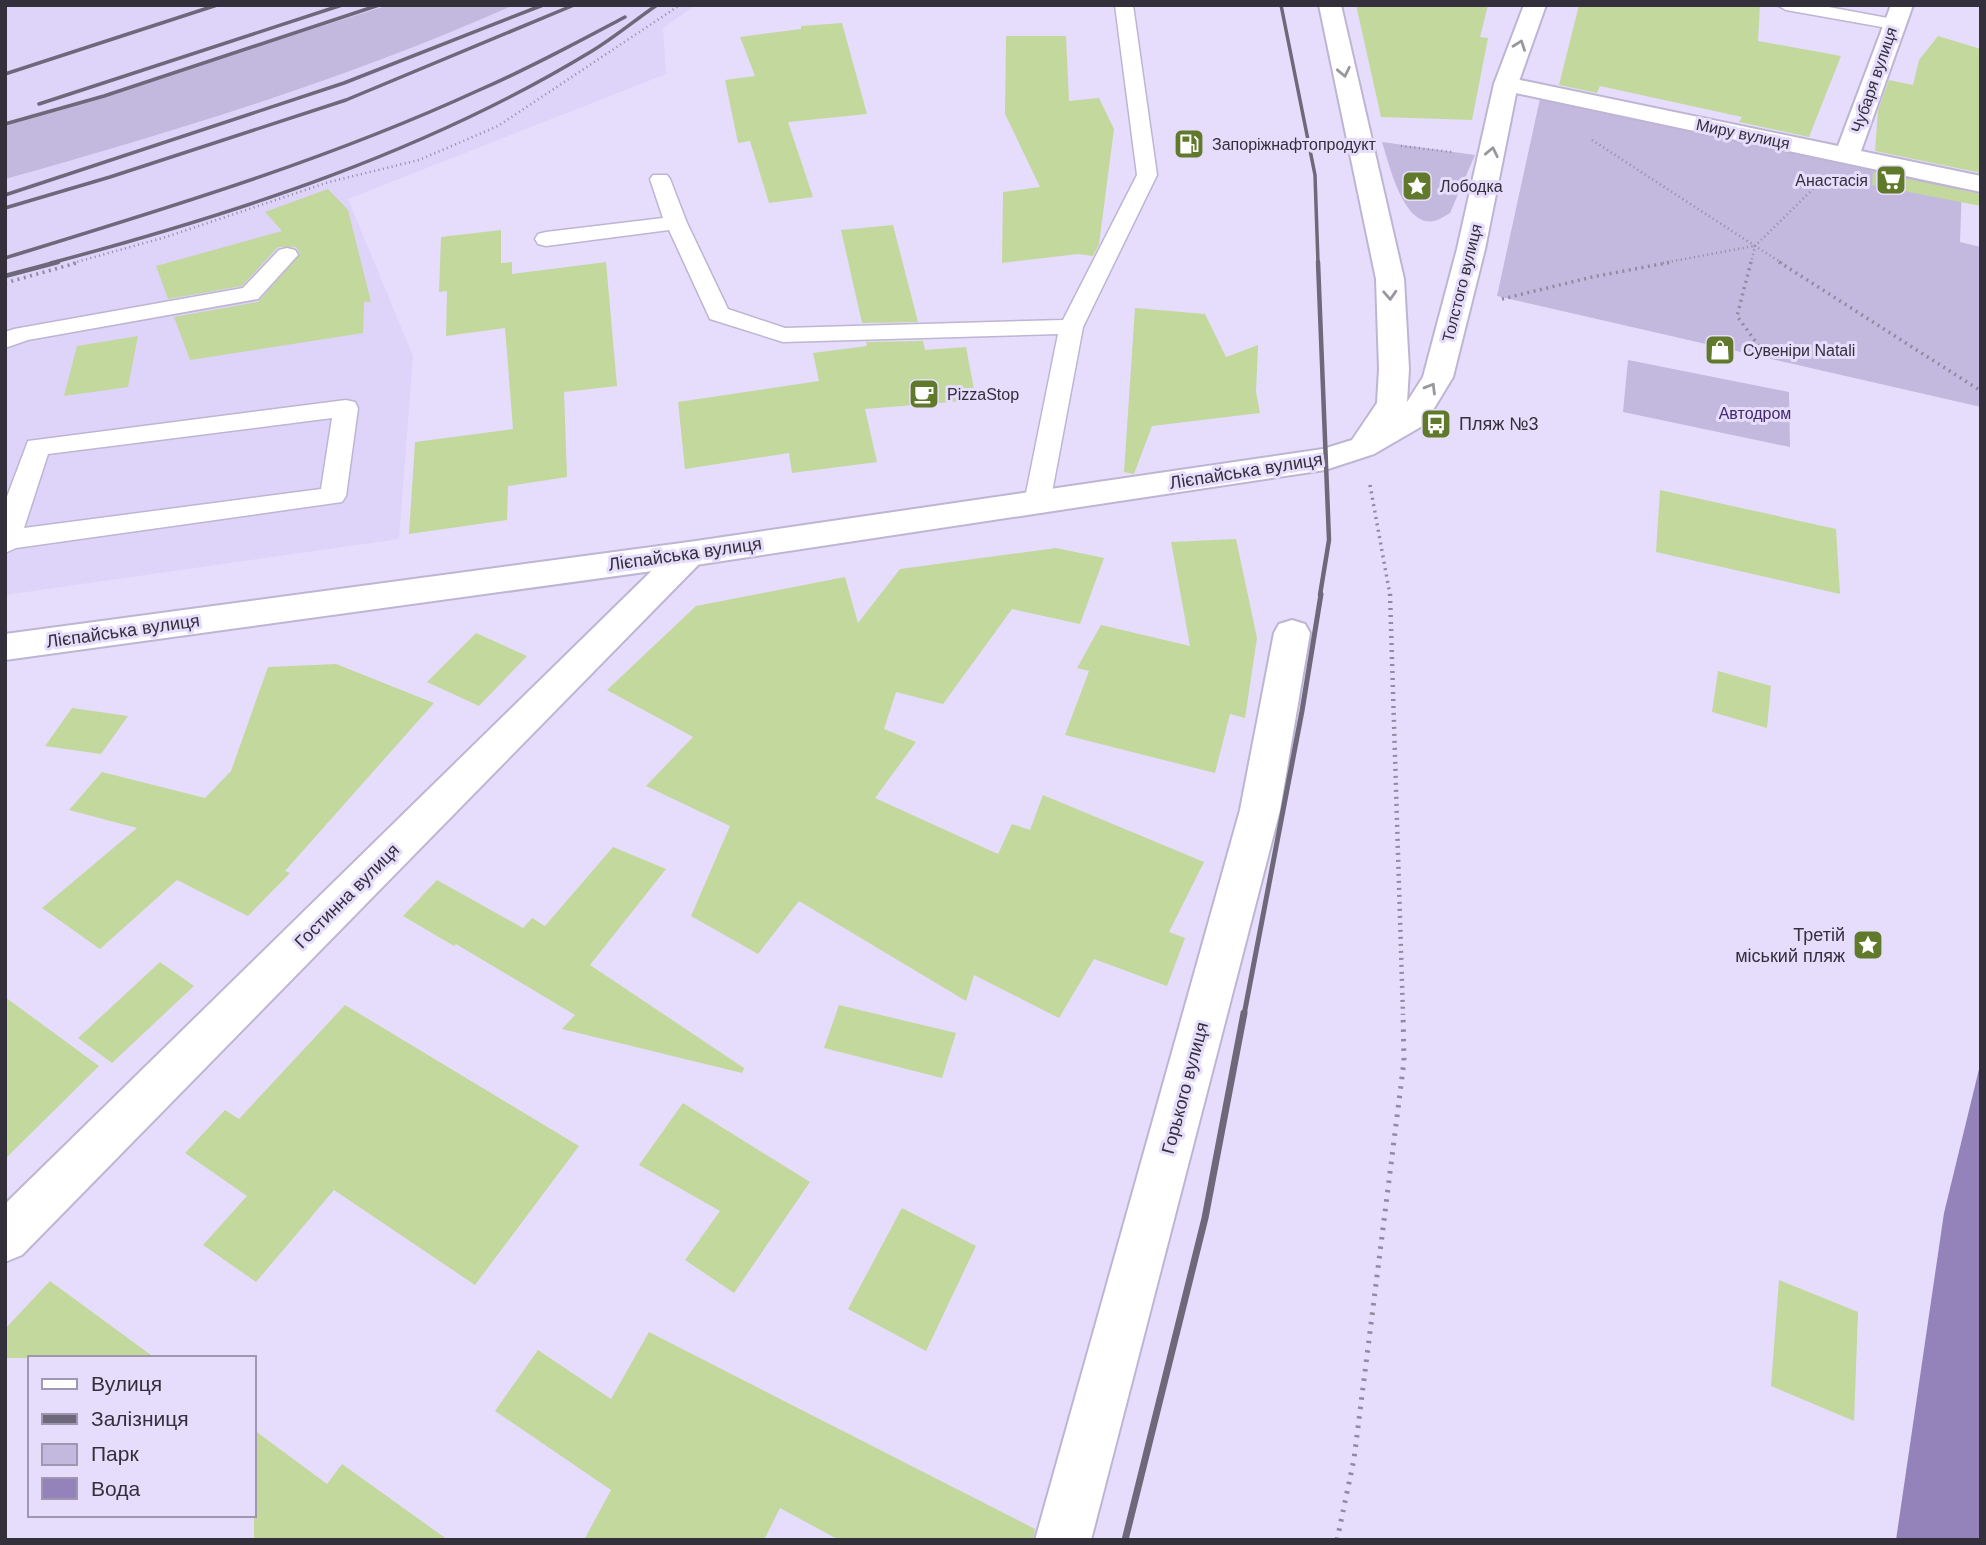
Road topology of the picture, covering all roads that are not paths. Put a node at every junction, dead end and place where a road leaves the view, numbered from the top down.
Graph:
1 (1124, 5) edge
2 (1330, 5) edge
3 (1535, 5) edge
4 (1786, 5) edge
5 (1898, 15) edge
6 (1506, 84) junction
7 (1847, 156) junction
8 (660, 179) dead end
9 (1981, 184) edge
10 (676, 223) junction
11 (545, 239) dead end
12 (288, 255) dead end
13 (1071, 327) junction
14 (5, 341) edge
15 (1363, 447) junction
16 (1037, 503) junction
17 (6, 541) edge
18 (689, 554) junction
19 (1292, 633) dead end
20 (5, 647) edge
21 (5, 1238) edge
22 (1063, 1540) edge

1 - 13 lane
2 -> 15 main road
6 -> 3 main road, Толстого вулиця
4 - 5 lane
5 - 7 main road, Чубаря вулиця
6 - 7 main road, Миру вулиця
15 -> 6 main road, Толстого вулиця
7 - 9 main road, Миру вулиця
8 - 10 lane
10 - 11 lane
10 - 13 lane
12 - 14 lane
13 - 16 lane
15 - 16 main road, Лієпайська вулиця
16 - 18 main road, Лієпайська вулиця
17 - 17 lane
18 - 20 main road, Лієпайська вулиця
18 - 21 main road, Гостинна вулиця
19 - 22 main road, Горького вулиця

